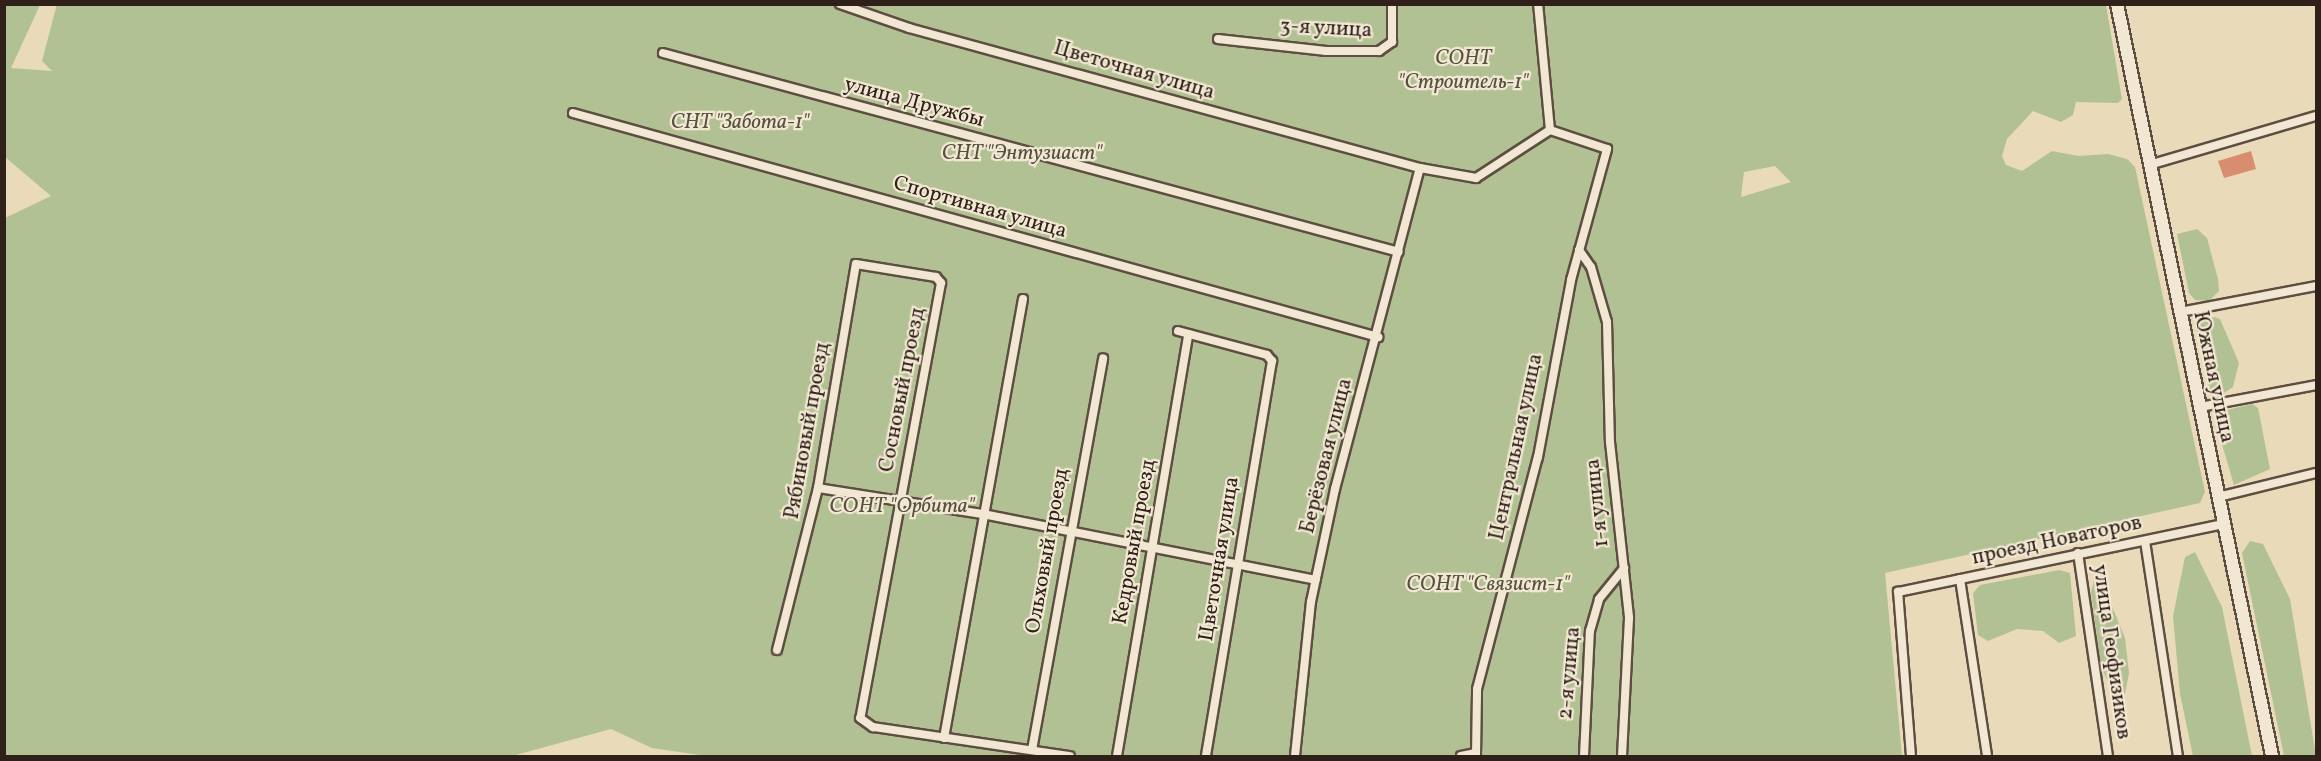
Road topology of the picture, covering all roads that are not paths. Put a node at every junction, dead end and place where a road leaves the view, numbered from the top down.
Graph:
1 (840, 4) edge
2 (1392, 4) edge
3 (1538, 4) edge
4 (2117, 4) edge
5 (1218, 39) dead end
6 (663, 53) dead end
7 (573, 113) dead end
8 (2316, 116) edge
9 (1550, 130) junction
10 (2149, 165) junction
11 (1420, 168) junction
12 (1579, 250) junction
13 (1399, 252) junction
14 (903, 271) joint
15 (2316, 286) edge
16 (1023, 299) dead end
17 (2180, 312) junction
18 (1178, 331) dead end
19 (1188, 334) junction
20 (1378, 337) junction
21 (1103, 358) dead end
22 (2316, 385) edge
23 (2200, 407) junction
24 (2316, 473) edge
25 (818, 488) junction
26 (2218, 497) junction
27 (900, 501) junction
28 (983, 514) junction
29 (2223, 524) junction
30 (1069, 531) junction
31 (2145, 541) junction
32 (1154, 548) junction
33 (2078, 554) junction
34 (1236, 563) junction
35 (1624, 568) junction
36 (1960, 579) junction
37 (1316, 580) junction
38 (777, 650) dead end
39 (944, 738) junction
40 (1032, 750) junction
41 (1476, 755) edge
42 (1070, 756) edge
43 (1118, 756) edge
44 (1206, 756) edge
45 (1295, 756) edge
46 (1461, 756) edge
47 (1584, 756) edge
48 (1622, 756) edge
49 (1911, 756) edge
50 (1987, 756) edge
51 (2108, 756) edge
52 (2178, 756) edge
53 (2272, 756) edge

1 - 11 street, Цветочная улица
2 - 5 street, 3-я улица
3 - 9 street
4 - 10 main road, Южная улица
6 - 13 street, улица Дружбы
7 - 20 street, Спортивная улица
8 - 10 street
9 - 11 street, Цветочная улица
9 - 12 street, Центральная улица
10 - 17 main road, Южная улица
11 - 13 street, Берёзовая улица
12 - 35 street, 1-я улица
12 - 41 street, Центральная улица
13 - 20 street, Берёзовая улица
14 - 25 street, Рябиновый проезд
14 - 27 street, Сосновый проезд
15 - 17 street
16 - 28 street
17 - 23 main road, Южная улица
18 - 19 street, Цветочная улица
19 - 32 street, Кедровый проезд
19 - 34 street, Цветочная улица
20 - 37 street, Берёзовая улица
21 - 30 street, Ольховый проезд
22 - 23 street
23 - 26 main road, Южная улица
24 - 26 street
25 - 27 street
25 - 38 street, Рябиновый проезд
26 - 29 main road, Южная улица
27 - 28 street
27 - 39 street, Сосновый проезд
28 - 30 street
28 - 39 street
29 - 31 street, проезд Новаторов
29 - 53 main road, Южная улица
30 - 32 street
30 - 40 street, Ольховый проезд
31 - 33 street, проезд Новаторов
31 - 52 street
32 - 34 street
32 - 43 street, Кедровый проезд
33 - 36 street, проезд Новаторов
33 - 51 street, улица Геофизиков
34 - 37 street
34 - 44 street, Цветочная улица
35 - 47 street, 2-я улица
35 - 48 street, 1-я улица
36 - 49 street, проезд Новаторов
36 - 50 street
37 - 45 street, Берёзовая улица
39 - 40 street
40 - 42 street
41 - 46 street

